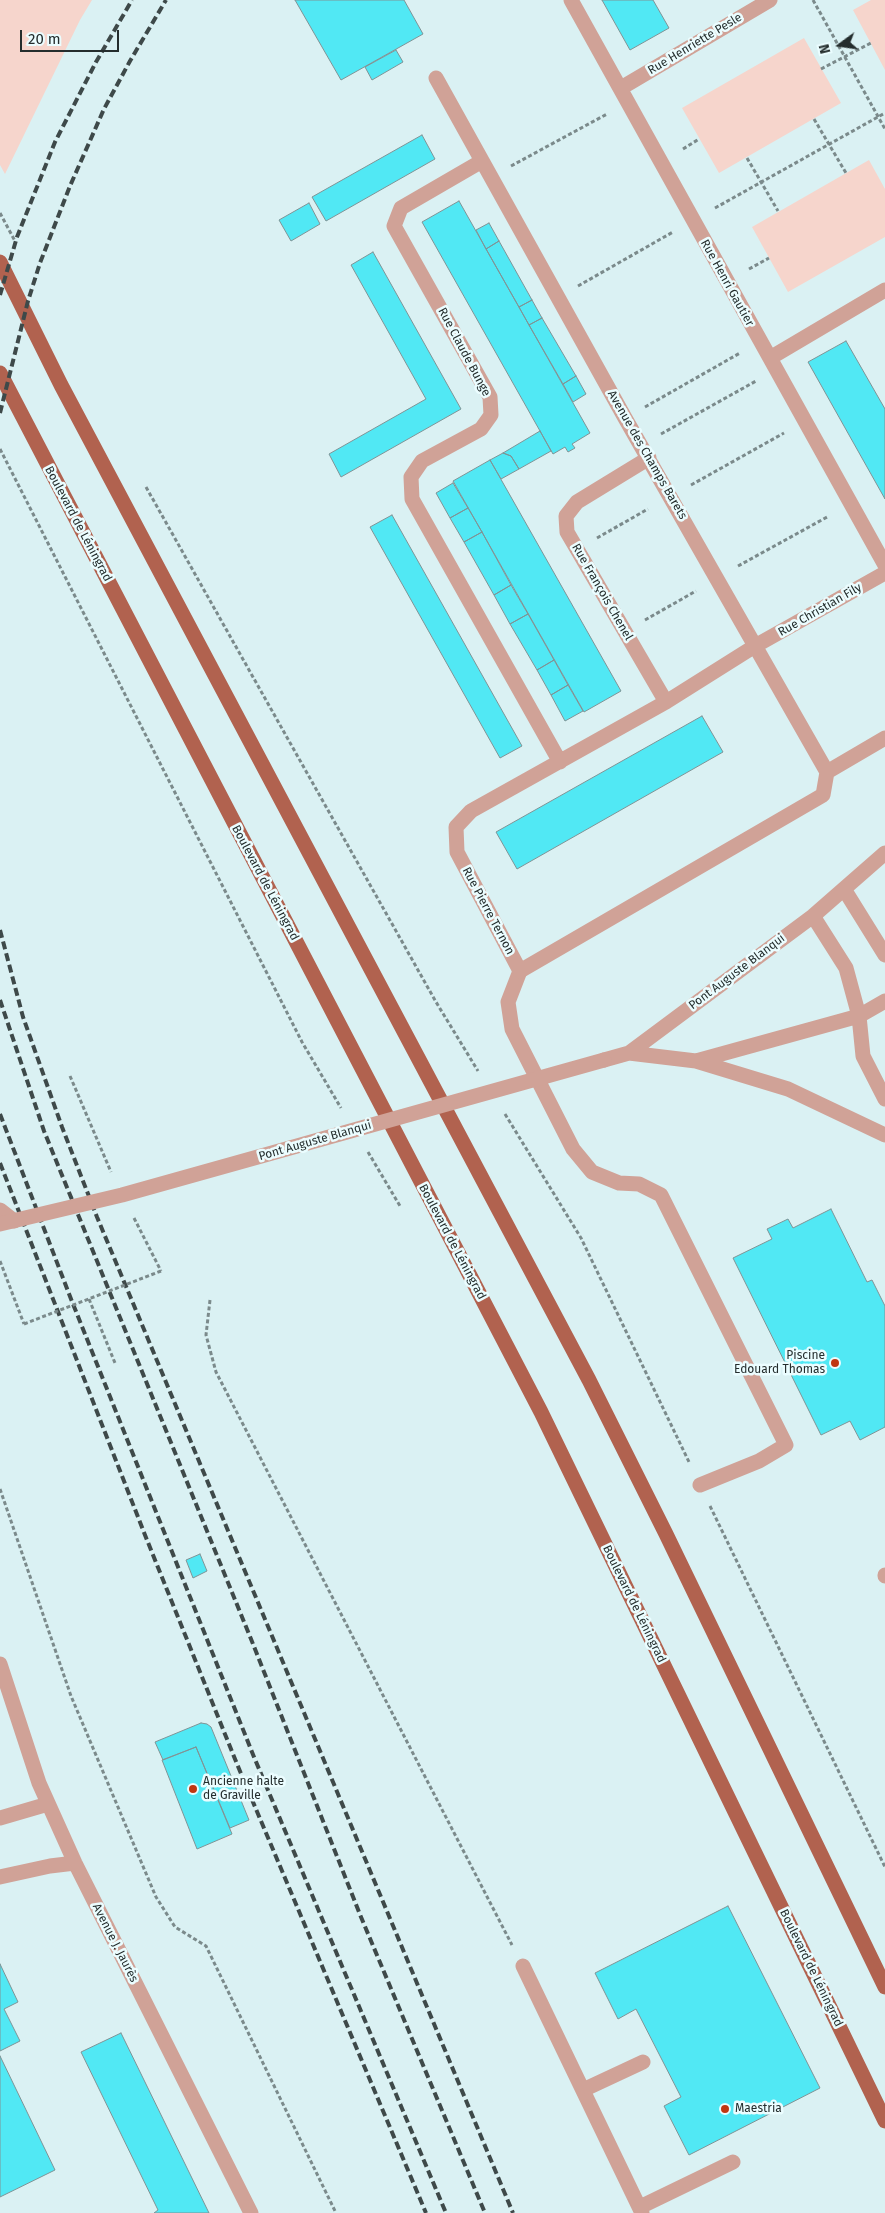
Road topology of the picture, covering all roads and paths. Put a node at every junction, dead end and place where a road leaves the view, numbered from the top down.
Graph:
1 (570, 0) edge
2 (770, 0) edge
3 (813, 0) edge
4 (870, 43) dead end
5 (844, 57) junction
6 (821, 69) dead end
7 (436, 78) dead end
8 (620, 88) junction
9 (628, 102) junction
10 (885, 113) edge
11 (878, 117) junction
12 (814, 119) dead end
13 (885, 129) edge
14 (829, 145) junction
15 (747, 158) dead end
16 (482, 161) junction
17 (846, 173) dead end
18 (491, 177) junction
19 (761, 182) junction
20 (778, 211) dead end
21 (0, 213) edge
22 (693, 220) junction
23 (17, 246) dead end
24 (0, 262) edge
25 (885, 290) edge
26 (558, 298) junction
27 (760, 342) junction
28 (773, 364) junction
29 (0, 373) edge
30 (625, 418) junction
31 (640, 445) junction
32 (0, 449) edge
33 (649, 458) junction
34 (142, 479) dead end
35 (885, 565) edge
36 (885, 573) edge
37 (755, 646) junction
38 (666, 702) junction
39 (885, 738) edge
40 (560, 762) junction
41 (827, 772) junction
42 (885, 853) edge
43 (844, 889) junction
44 (813, 916) junction
45 (885, 955) edge
46 (520, 971) junction
47 (885, 1000) edge
48 (859, 1016) junction
49 (629, 1053) junction
50 (696, 1061) junction
51 (70, 1076) dead end
52 (482, 1078) dead end
53 (885, 1099) edge
54 (503, 1112) dead end
55 (346, 1116) dead end
56 (885, 1135) edge
57 (366, 1148) dead end
58 (102, 1153) dead end
59 (122, 1195) junction
60 (400, 1206) dead end
61 (0, 1210) edge
62 (7, 1222) edge
63 (0, 1261) edge
64 (89, 1299) junction
65 (210, 1300) dead end
66 (115, 1363) dead end
67 (700, 1485) junction
68 (0, 1489) edge
69 (0, 1664) edge
70 (48, 1804) junction
71 (0, 1818) edge
72 (74, 1864) junction
73 (885, 1867) edge
74 (0, 1877) edge
75 (523, 1966) joint
76 (885, 1987) edge
77 (643, 2062) dead end
78 (583, 2090) junction
79 (885, 2122) edge
80 (733, 2162) dead end
81 (641, 2210) edge
82 (250, 2213) edge
83 (336, 2213) edge

1 - 8 street, Rue Henri Gautier
2 - 8 street, Rue Henriette Pesle
3 - 5 path
4 - 5 path
5 - 6 path
5 - 11 path
7 - 16 street, Avenue des Champs Barets
8 - 9 street, Rue Henri Gautier
9 - 18 path
9 - 22 street, Rue Henri Gautier
10 - 11 path
11 - 13 path
11 - 14 path
12 - 14 path
14 - 17 path
14 - 19 path
15 - 19 path
16 - 18 street, Avenue des Champs Barets
16 - 40 street, Rue Claude Bunge
18 - 26 street, Avenue des Champs Barets
19 - 20 path
19 - 22 path
21 - 23 path
22 - 26 path
22 - 27 street, Rue Henri Gautier
24 - 76 main road
25 - 28 street
26 - 30 street, Avenue des Champs Barets
27 - 28 street, Rue Henri Gautier
27 - 30 path
28 - 31 path
28 - 35 street, Rue Henri Gautier
29 - 79 main road, Boulevard de Léningrad
30 - 31 street, Avenue des Champs Barets
31 - 33 street, Avenue des Champs Barets
32 - 55 path
33 - 37 street, Avenue des Champs Barets
33 - 38 street, Rue François Chenel
34 - 52 path
36 - 37 street, Rue Christian Fily
37 - 38 street, Rue Pierre Ternon
37 - 41 street, Avenue des Champs Barets
38 - 40 street, Rue Pierre Ternon
39 - 41 street
40 - 46 street, Rue Pierre Ternon
41 - 46 street
42 - 43 street, Pont Auguste Blanqui
43 - 44 street, Pont Auguste Blanqui
43 - 45 street
44 - 48 street
44 - 49 street, Pont Auguste Blanqui
46 - 67 street
47 - 48 street, Pont Auguste Blanqui
48 - 50 street, Pont Auguste Blanqui
48 - 53 street
49 - 50 street, Pont Auguste Blanqui
49 - 59 street, Pont Auguste Blanqui, bridge
50 - 56 street
51 - 58 path
54 - 67 path
57 - 60 path
59 - 62 street, Pont Auguste Blanqui, bridge
59 - 64 path, bridge
61 - 62 street
63 - 64 path, bridge
64 - 66 path
65 - 75 path
67 - 73 path
68 - 83 path
69 - 70 street, Avenue J. Jaurès
70 - 71 street
70 - 72 street, Avenue J. Jaurès
72 - 74 street
72 - 82 street, Avenue J. Jaurès
75 - 78 street
77 - 78 street
78 - 81 street
80 - 81 street

